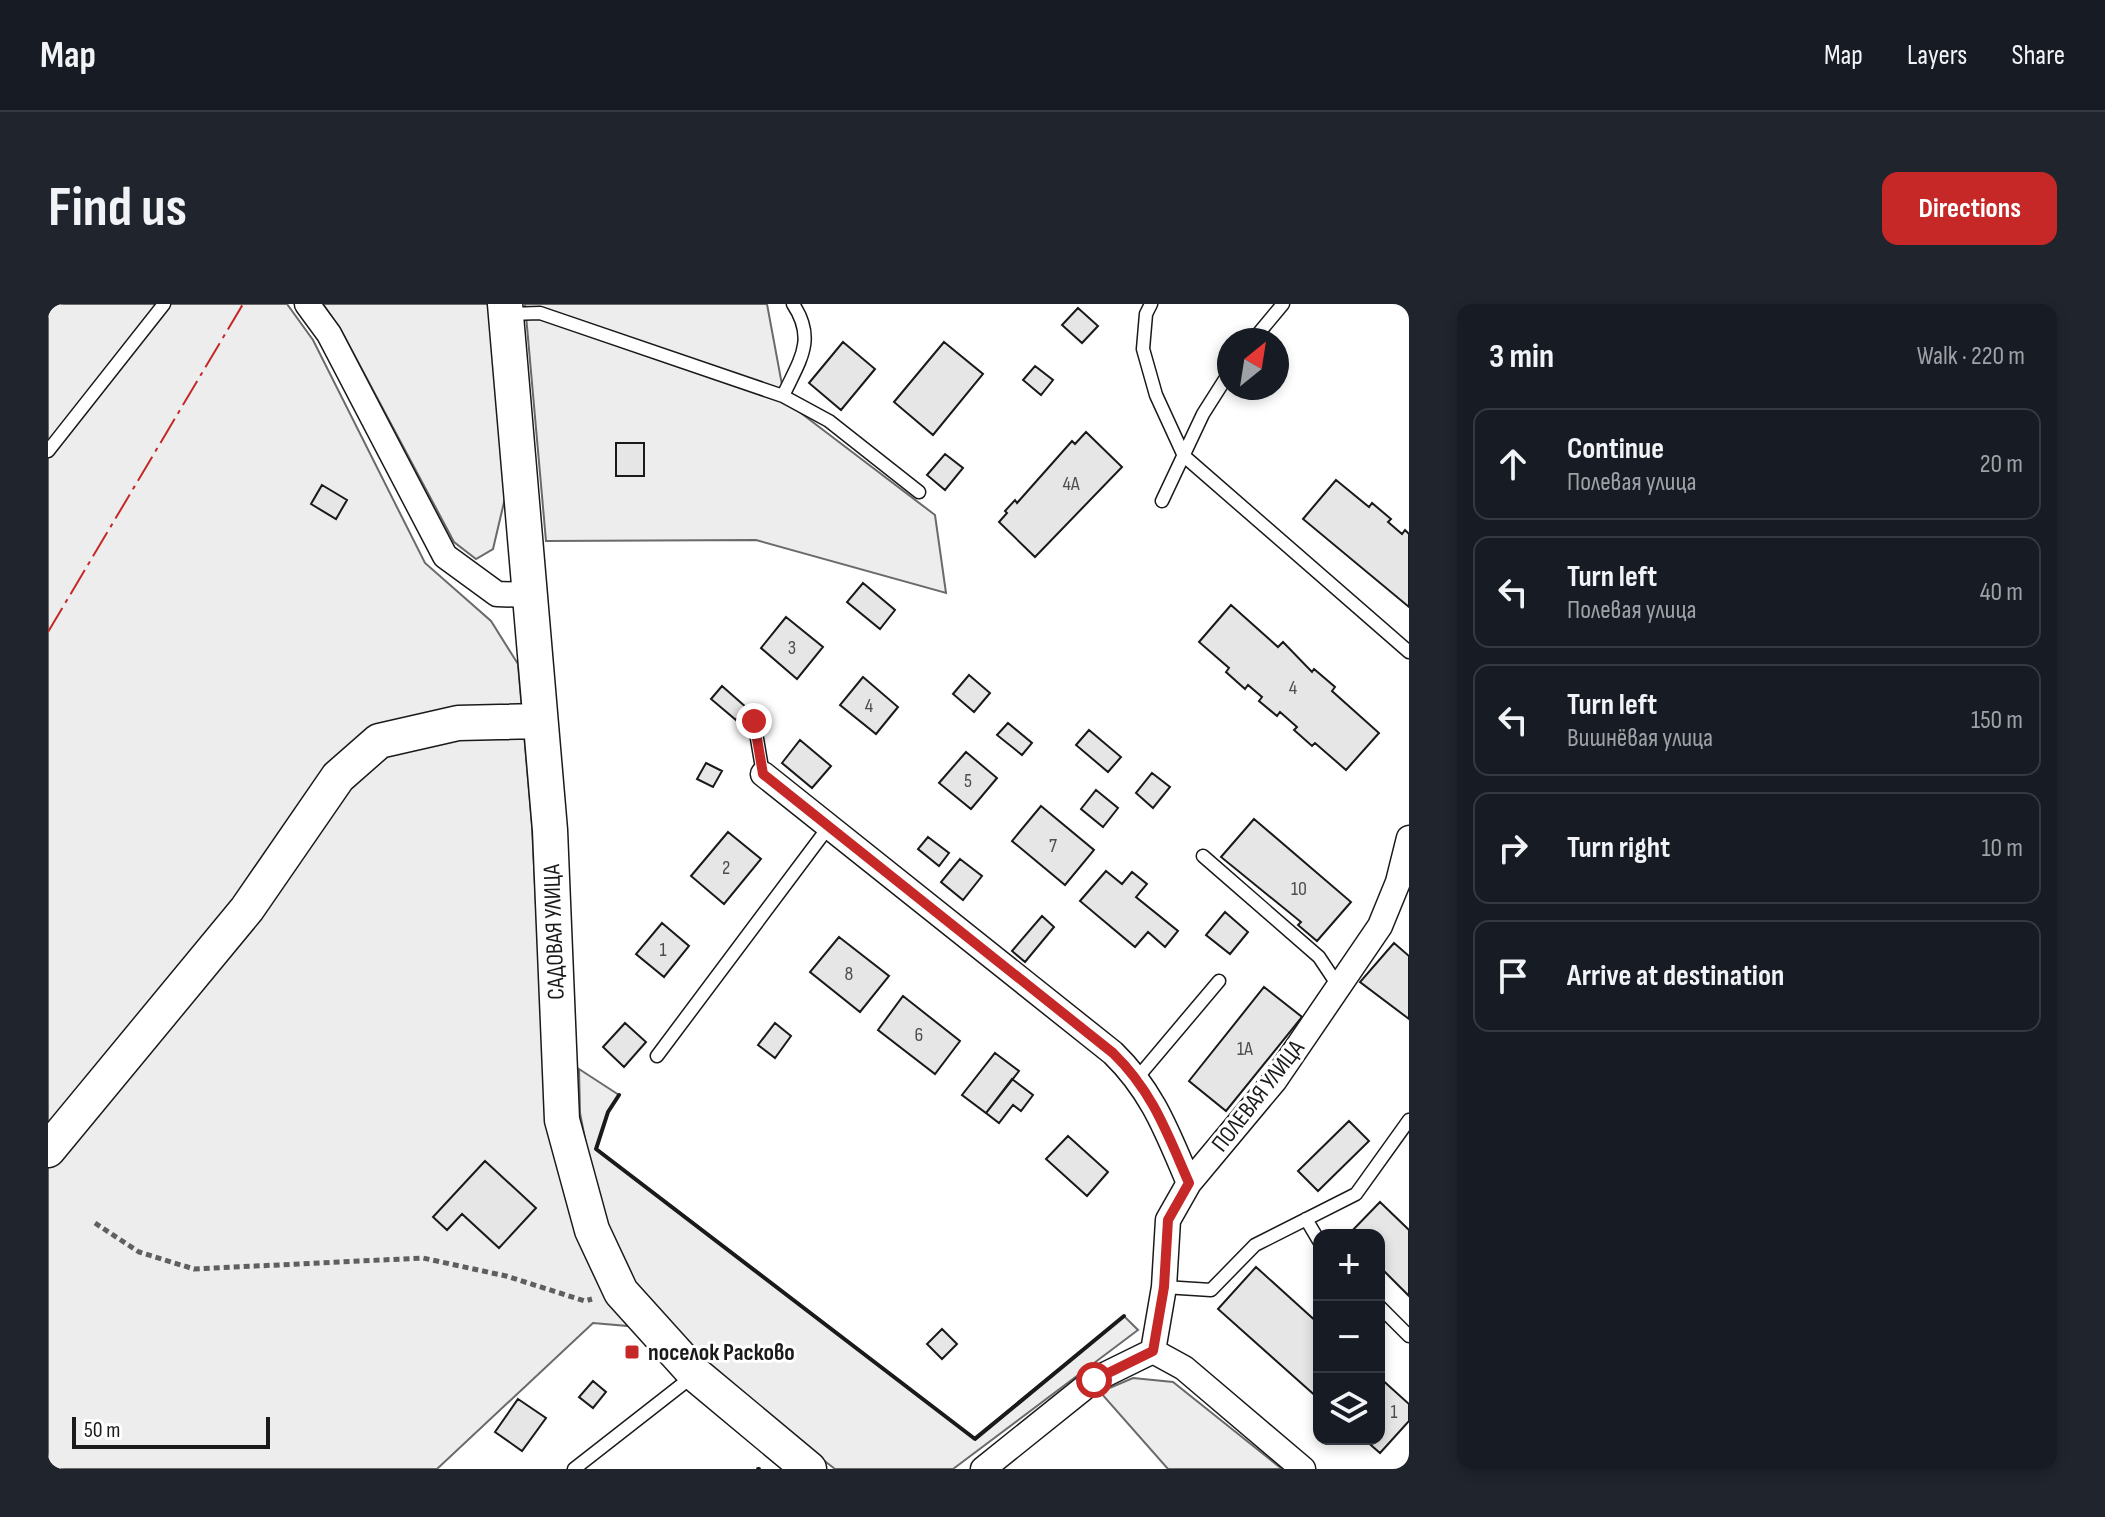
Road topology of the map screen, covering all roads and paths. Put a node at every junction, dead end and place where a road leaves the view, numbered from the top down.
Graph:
1 (164, 304) edge
2 (307, 304) edge
3 (793, 304) edge
4 (1151, 304) edge
5 (1283, 304) edge
6 (505, 309) edge
7 (1263, 328) edge
8 (1217, 392) edge
9 (783, 396) junction
10 (48, 451) edge
11 (1184, 456) junction
12 (919, 492) dead end
13 (1162, 501) dead end
14 (529, 595) junction
15 (1409, 652) edge
16 (540, 721) junction
17 (754, 721) dead end
18 (763, 774) joint
19 (830, 825) junction
20 (1409, 838) edge
21 (1203, 856) dead end
22 (1219, 981) dead end
23 (1337, 984) junction
24 (657, 1056) dead end
25 (1138, 1077) junction
26 (1409, 1120) edge
27 (48, 1150) edge
28 (1189, 1183) junction
29 (1306, 1219) junction
30 (95, 1223) dead end
31 (1313, 1231) edge
32 (1164, 1287) junction
33 (621, 1292) junction
34 (1385, 1312) edge
35 (1409, 1336) edge
36 (1153, 1351) junction
37 (695, 1374) junction
38 (574, 1469) edge
39 (809, 1469) edge
40 (983, 1469) edge
41 (1303, 1469) edge

1 - 10 lane
2 - 14 street
3 - 9 lane
4 - 11 lane
5 - 7 lane
6 - 9 lane
6 - 14 street, САДОВАЯ УЛИЦА
8 - 11 lane
9 - 12 lane
11 - 13 lane
11 - 15 lane
14 - 16 street, САДОВАЯ УЛИЦА
16 - 27 street
16 - 33 street, САДОВАЯ УЛИЦА
17 - 18 lane
18 - 19 street
19 - 24 lane
19 - 25 street
20 - 23 street, ПОЛЕВАЯ УЛИЦА
21 - 23 lane
22 - 25 lane
23 - 28 street, ПОЛЕВАЯ УЛИЦА
25 - 28 street
26 - 29 lane
28 - 32 street, ПОЛЕВАЯ УЛИЦА
29 - 31 lane
29 - 32 lane
30 - 33 path
32 - 36 street, ПОЛЕВАЯ УЛИЦА
33 - 37 street, САДОВАЯ УЛИЦА
34 - 35 lane
36 - 40 street
36 - 41 street
37 - 38 lane
37 - 39 street, САДОВАЯ УЛИЦА

